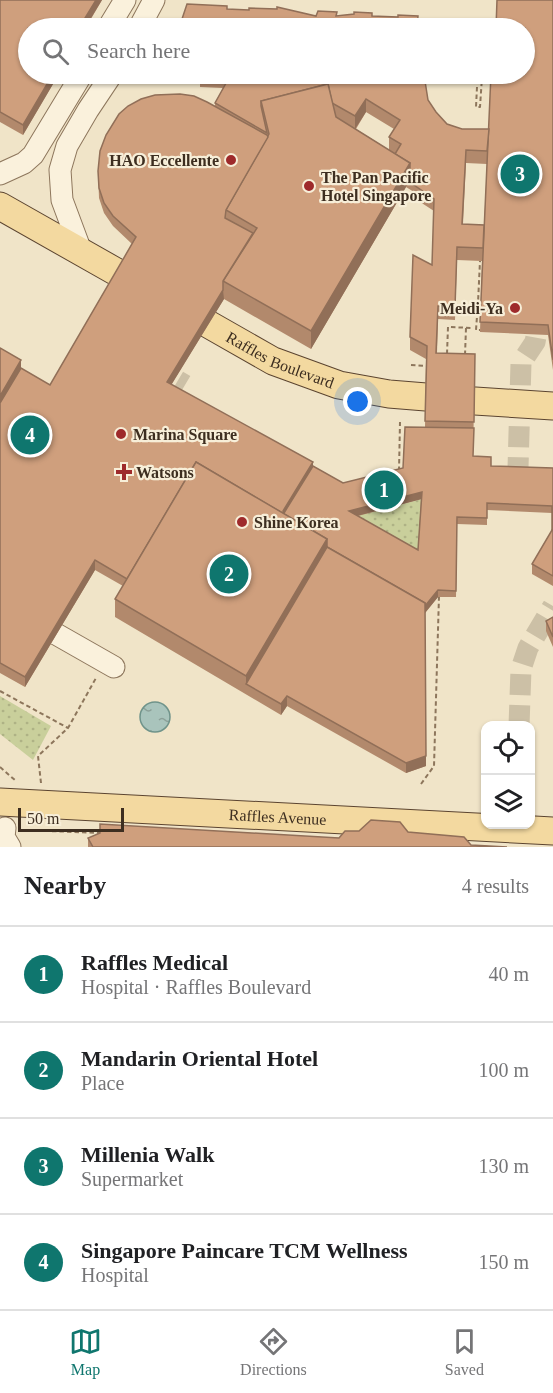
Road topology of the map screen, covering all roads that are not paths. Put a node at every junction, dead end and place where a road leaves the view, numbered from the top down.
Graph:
1 (125, 0) edge
2 (154, 0) edge
3 (114, 18) edge
4 (144, 18) edge
5 (63, 84) edge
6 (76, 84) edge
7 (106, 84) edge
8 (66, 99) junction
9 (88, 111) junction
10 (0, 174) edge
11 (0, 206) edge
12 (81, 251) junction
13 (120, 273) edge
14 (208, 324) edge
15 (426, 398) edge
16 (474, 401) edge
17 (553, 406) edge
18 (56, 634) edge
19 (105, 673) road end
20 (9, 793) edge
21 (553, 831) edge

1 - 3 street
2 - 4 street
5 - 8 street
6 - 8 street
7 - 9 street
8 - 9 street
8 - 10 street
9 - 12 street
11 - 12 main road
12 - 13 main road
14 - 15 main road, Raffles Boulevard
16 - 17 main road
18 - 19 street
20 - 21 main road, Raffles Avenue

